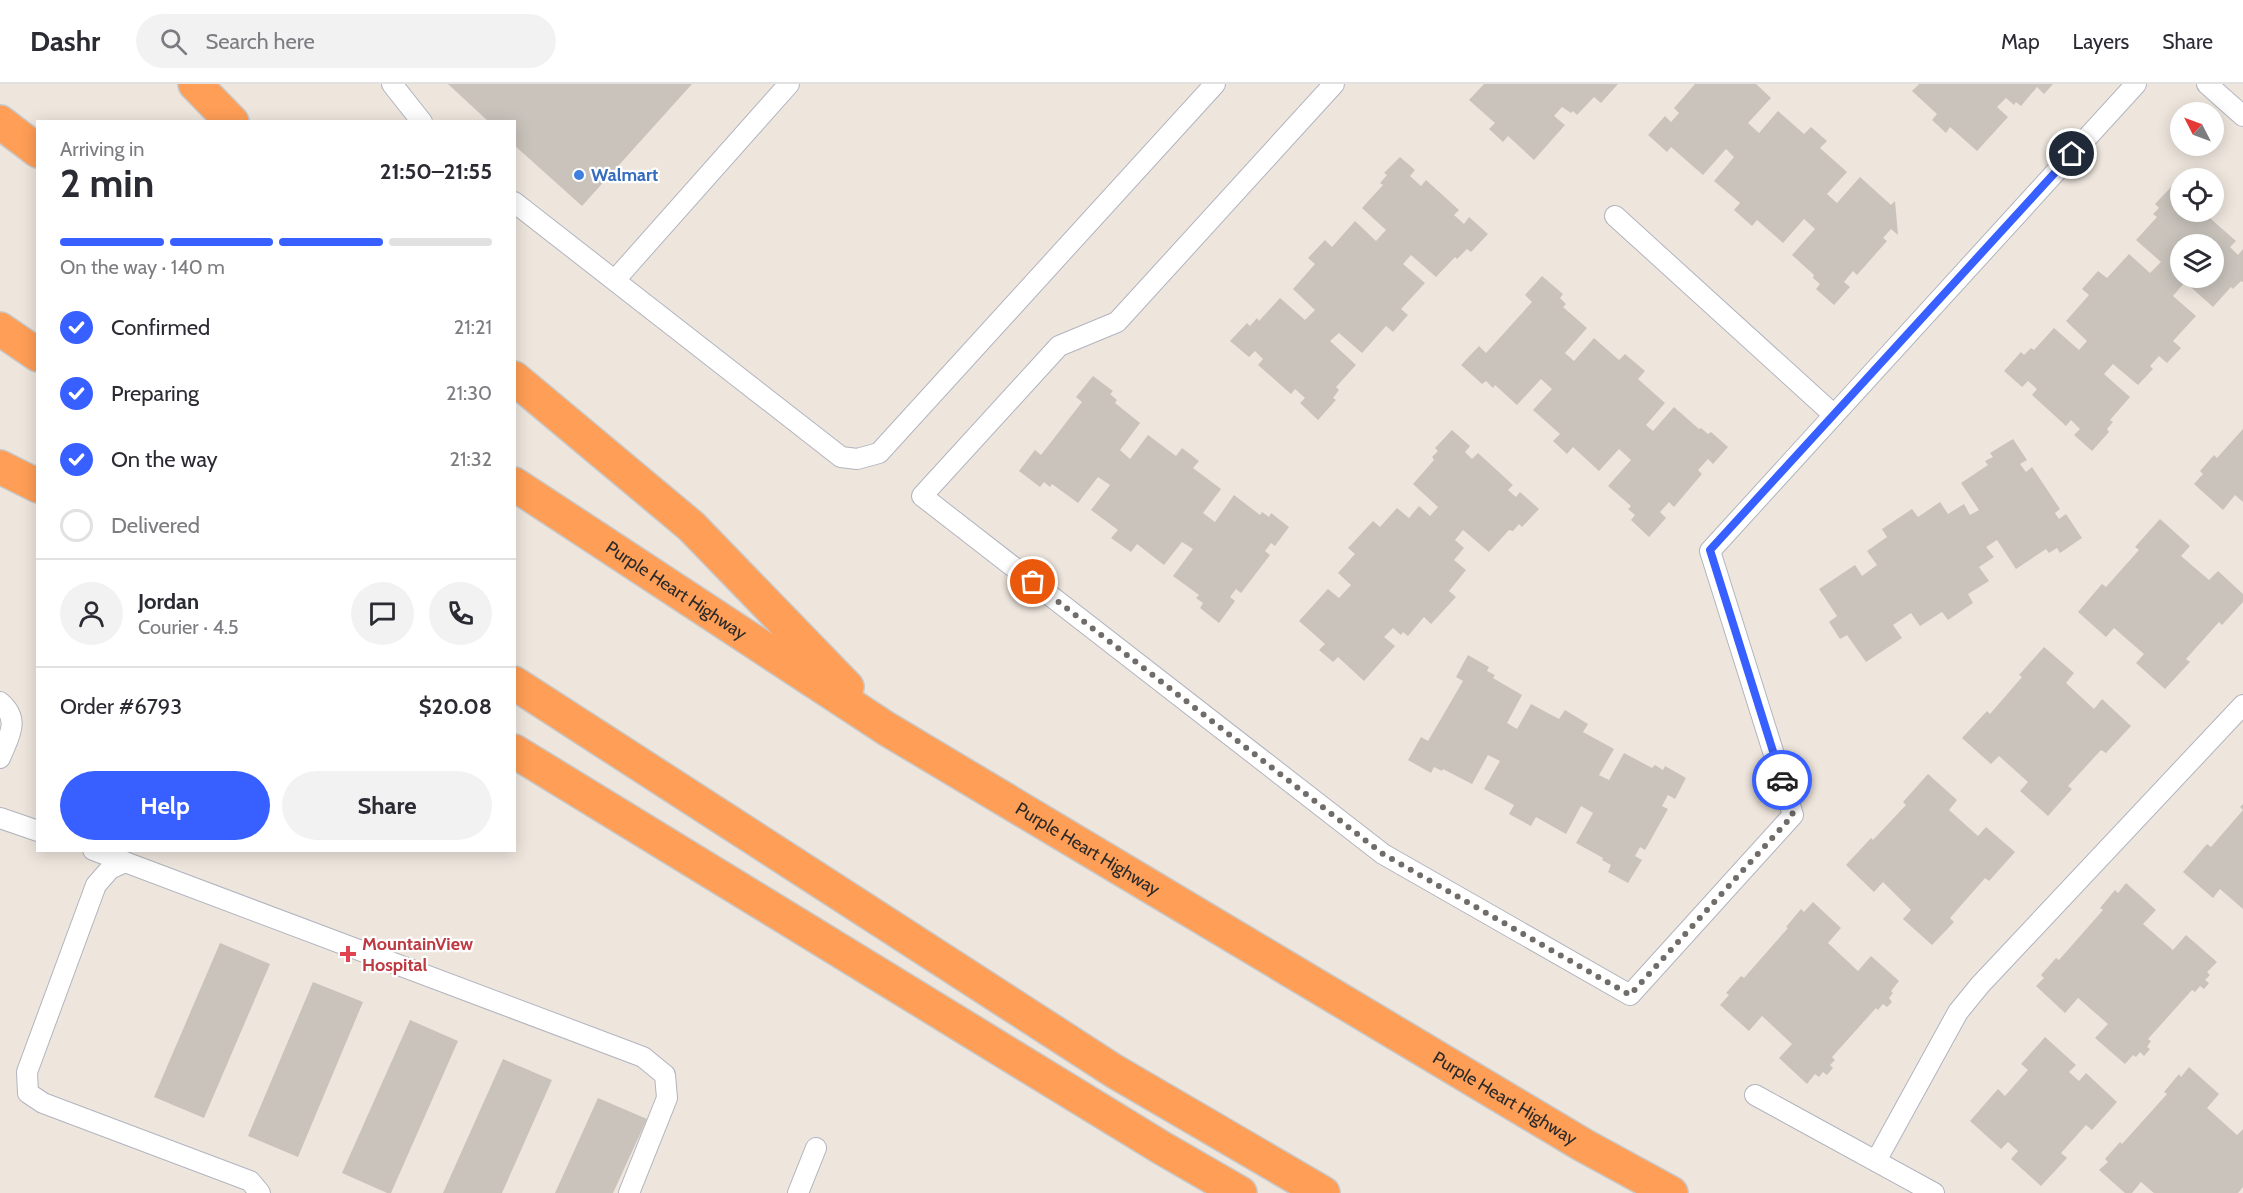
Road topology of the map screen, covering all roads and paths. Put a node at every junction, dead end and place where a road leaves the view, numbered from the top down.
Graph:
1 (195, 84) edge
2 (392, 84) edge
3 (789, 84) edge
4 (1215, 84) edge
5 (1334, 84) edge
6 (2136, 84) edge
7 (2213, 86) edge
8 (2243, 116) edge
9 (230, 120) edge
10 (420, 120) edge
11 (0, 122) edge
12 (36, 149) edge
13 (516, 204) edge
14 (1615, 216) dead end
15 (615, 280) junction
16 (0, 329) edge
17 (36, 354) edge
18 (516, 380) edge
19 (1834, 416) junction
20 (0, 467) edge
21 (36, 485) edge
22 (516, 485) edge
23 (516, 684) edge
24 (0, 702) edge
25 (2243, 705) edge
26 (887, 729) junction
27 (516, 752) edge
28 (0, 758) edge
29 (0, 818) edge
30 (36, 830) edge
31 (98, 852) edge
32 (125, 862) junction
33 (1755, 1095) dead end
34 (816, 1148) dead end
35 (1876, 1161) junction
36 (261, 1193) edge
37 (629, 1193) edge
38 (798, 1193) edge
39 (1240, 1193) edge
40 (1323, 1193) edge
41 (1671, 1193) edge
42 (1934, 1193) edge

1 - 9 highway
2 - 10 lane
3 - 15 lane
4 - 15 lane
5 - 19 lane
6 - 19 lane
7 - 8 lane
11 - 12 highway
13 - 15 lane
14 - 19 lane
16 - 17 highway
18 - 26 highway
20 - 21 highway
22 - 26 highway, Purple Heart Highway
23 - 40 highway
24 - 28 lane
25 - 35 lane
26 - 41 highway, Purple Heart Highway
27 - 39 highway
29 - 30 lane
31 - 32 lane
32 - 36 lane
32 - 37 lane
33 - 35 lane
34 - 38 lane
35 - 42 lane

